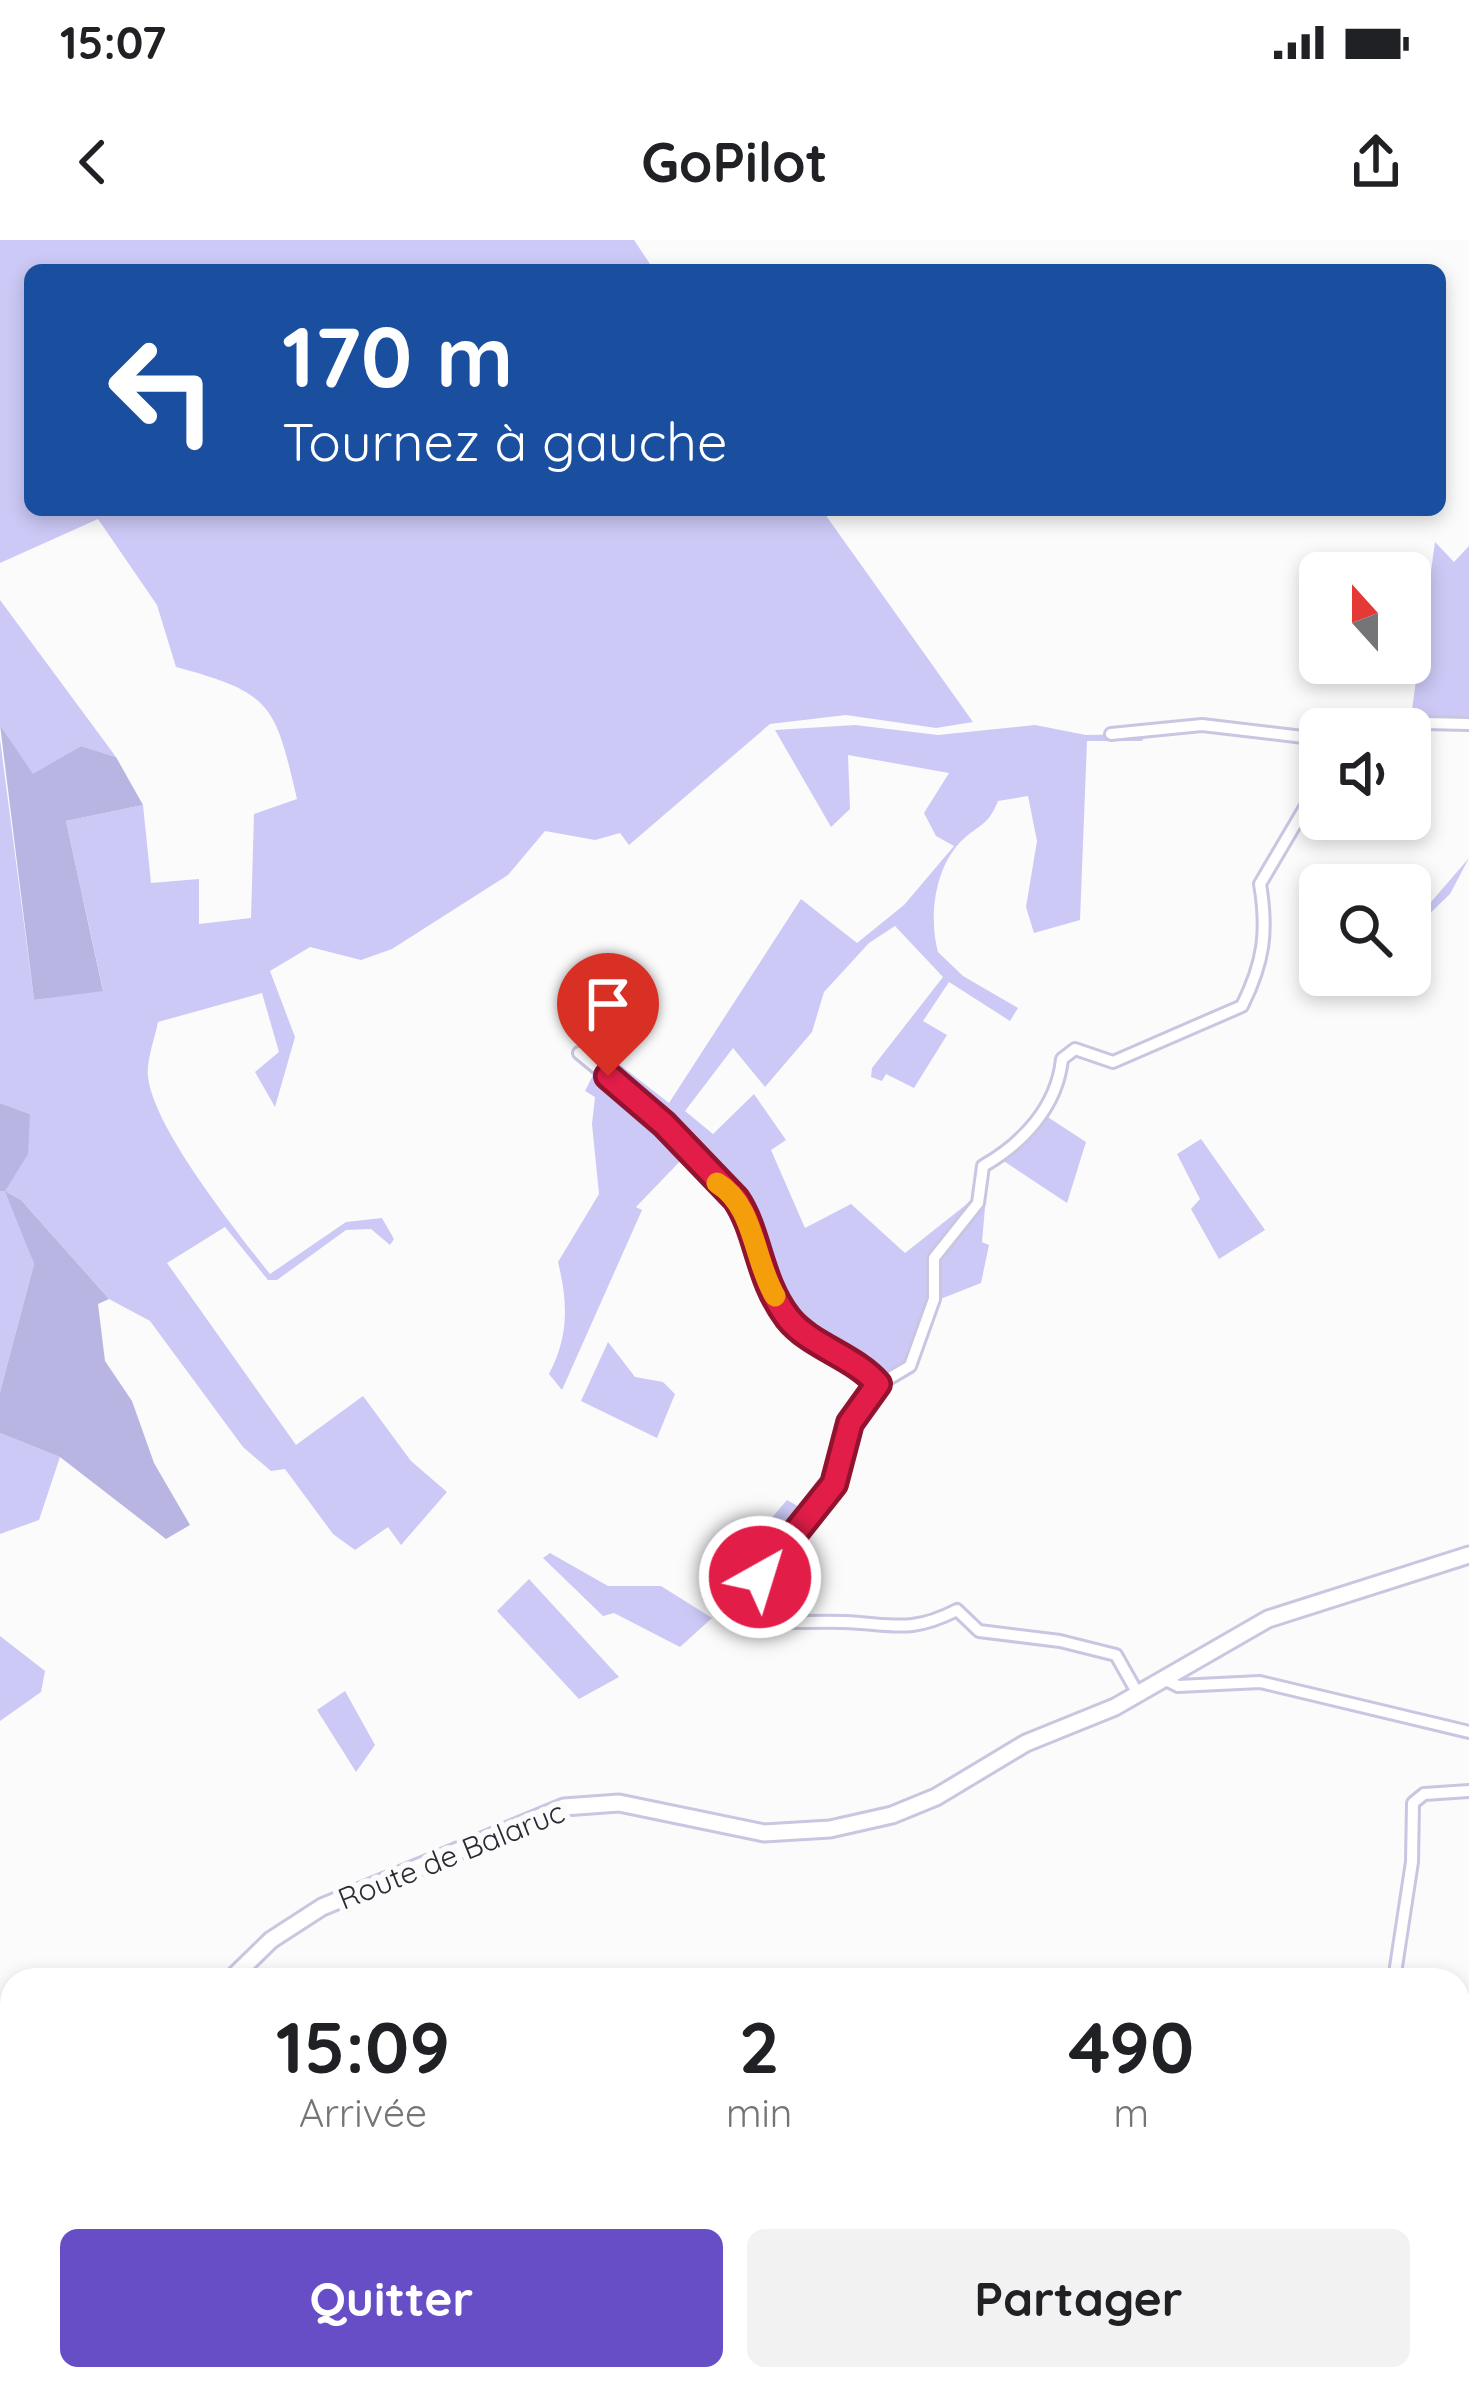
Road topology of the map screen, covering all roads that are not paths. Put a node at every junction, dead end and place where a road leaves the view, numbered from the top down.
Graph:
1 (1431, 723) edge
2 (1469, 724) edge
3 (1111, 734) dead end
4 (1299, 737) edge
5 (1299, 818) edge
6 (579, 1053) dead end
7 (878, 1384) junction
8 (1469, 1555) edge
9 (1163, 1679) junction
10 (1138, 1694) junction
11 (1469, 1732) edge
12 (1469, 1791) edge
13 (242, 1968) edge
14 (1396, 1968) edge

1 - 2 street
3 - 4 street
5 - 7 street
6 - 7 street
7 - 10 street
8 - 9 main road, Route de Balaruc
9 - 10 main road, Route de Balaruc
9 - 11 street
10 - 13 main road, Route de Balaruc
12 - 14 street

